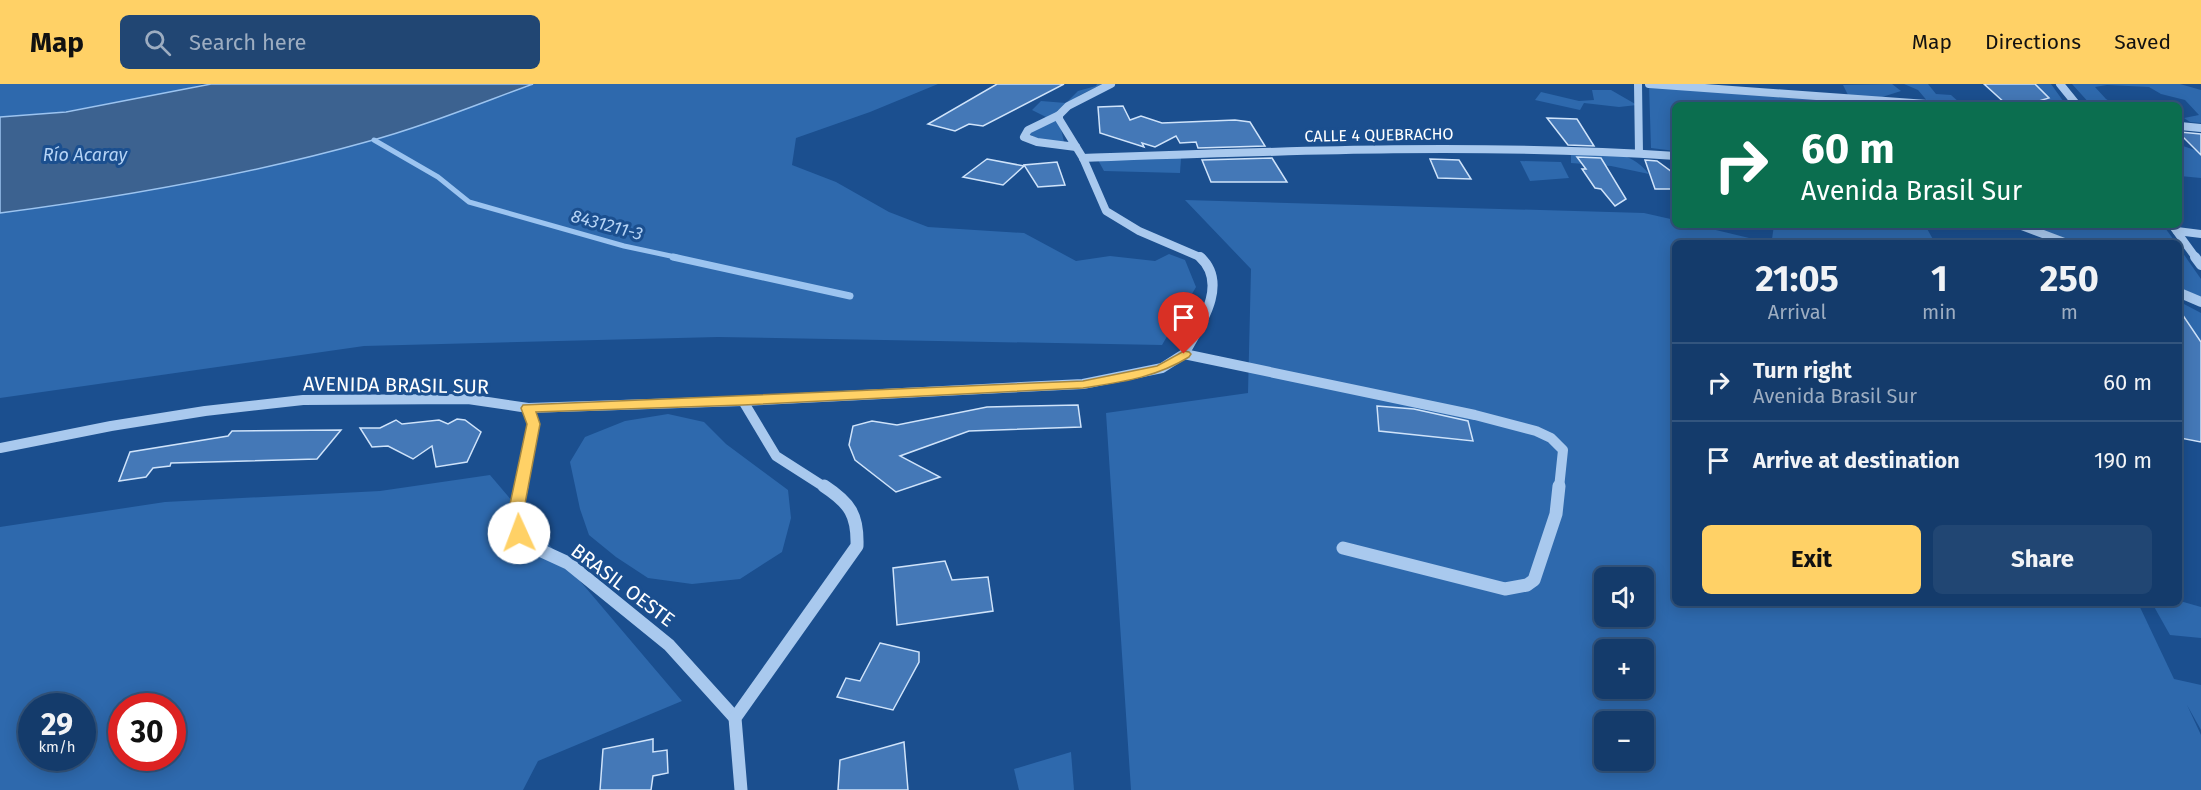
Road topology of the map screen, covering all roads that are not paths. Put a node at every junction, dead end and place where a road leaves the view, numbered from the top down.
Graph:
1 (1111, 84) edge
2 (1638, 84) edge
3 (1649, 84) edge
4 (2060, 84) edge
5 (1899, 102) edge
6 (2075, 102) edge
7 (1059, 115) junction
8 (2182, 126) edge
9 (2201, 128) edge
10 (1076, 147) junction
11 (1639, 153) junction
12 (1672, 156) edge
13 (1083, 158) junction
14 (2027, 228) edge
15 (2175, 228) edge
16 (2201, 234) edge
17 (2059, 240) edge
18 (2201, 265) edge
19 (2182, 295) edge
20 (2201, 302) edge
21 (1184, 354) junction
22 (743, 401) junction
23 (528, 408) junction
24 (0, 448) edge
25 (1343, 548) dead end
26 (735, 718) junction
27 (741, 790) edge

1 - 7 street
2 - 11 street
3 - 5 street
4 - 6 street
7 - 10 street
7 - 10 street
8 - 9 street
10 - 13 street
11 - 12 street, CALLE 4 QUEBRACHO
11 - 13 street, CALLE 4 QUEBRACHO
13 - 21 street
14 - 17 street
15 - 16 street
15 - 18 street
19 - 20 street
21 - 22 street, AVENIDA BRASIL SUR
21 - 25 street
22 - 23 street, AVENIDA BRASIL SUR
22 - 26 street
23 - 24 street, AVENIDA BRASIL SUR
23 - 26 street, BRASIL OESTE
26 - 27 street

